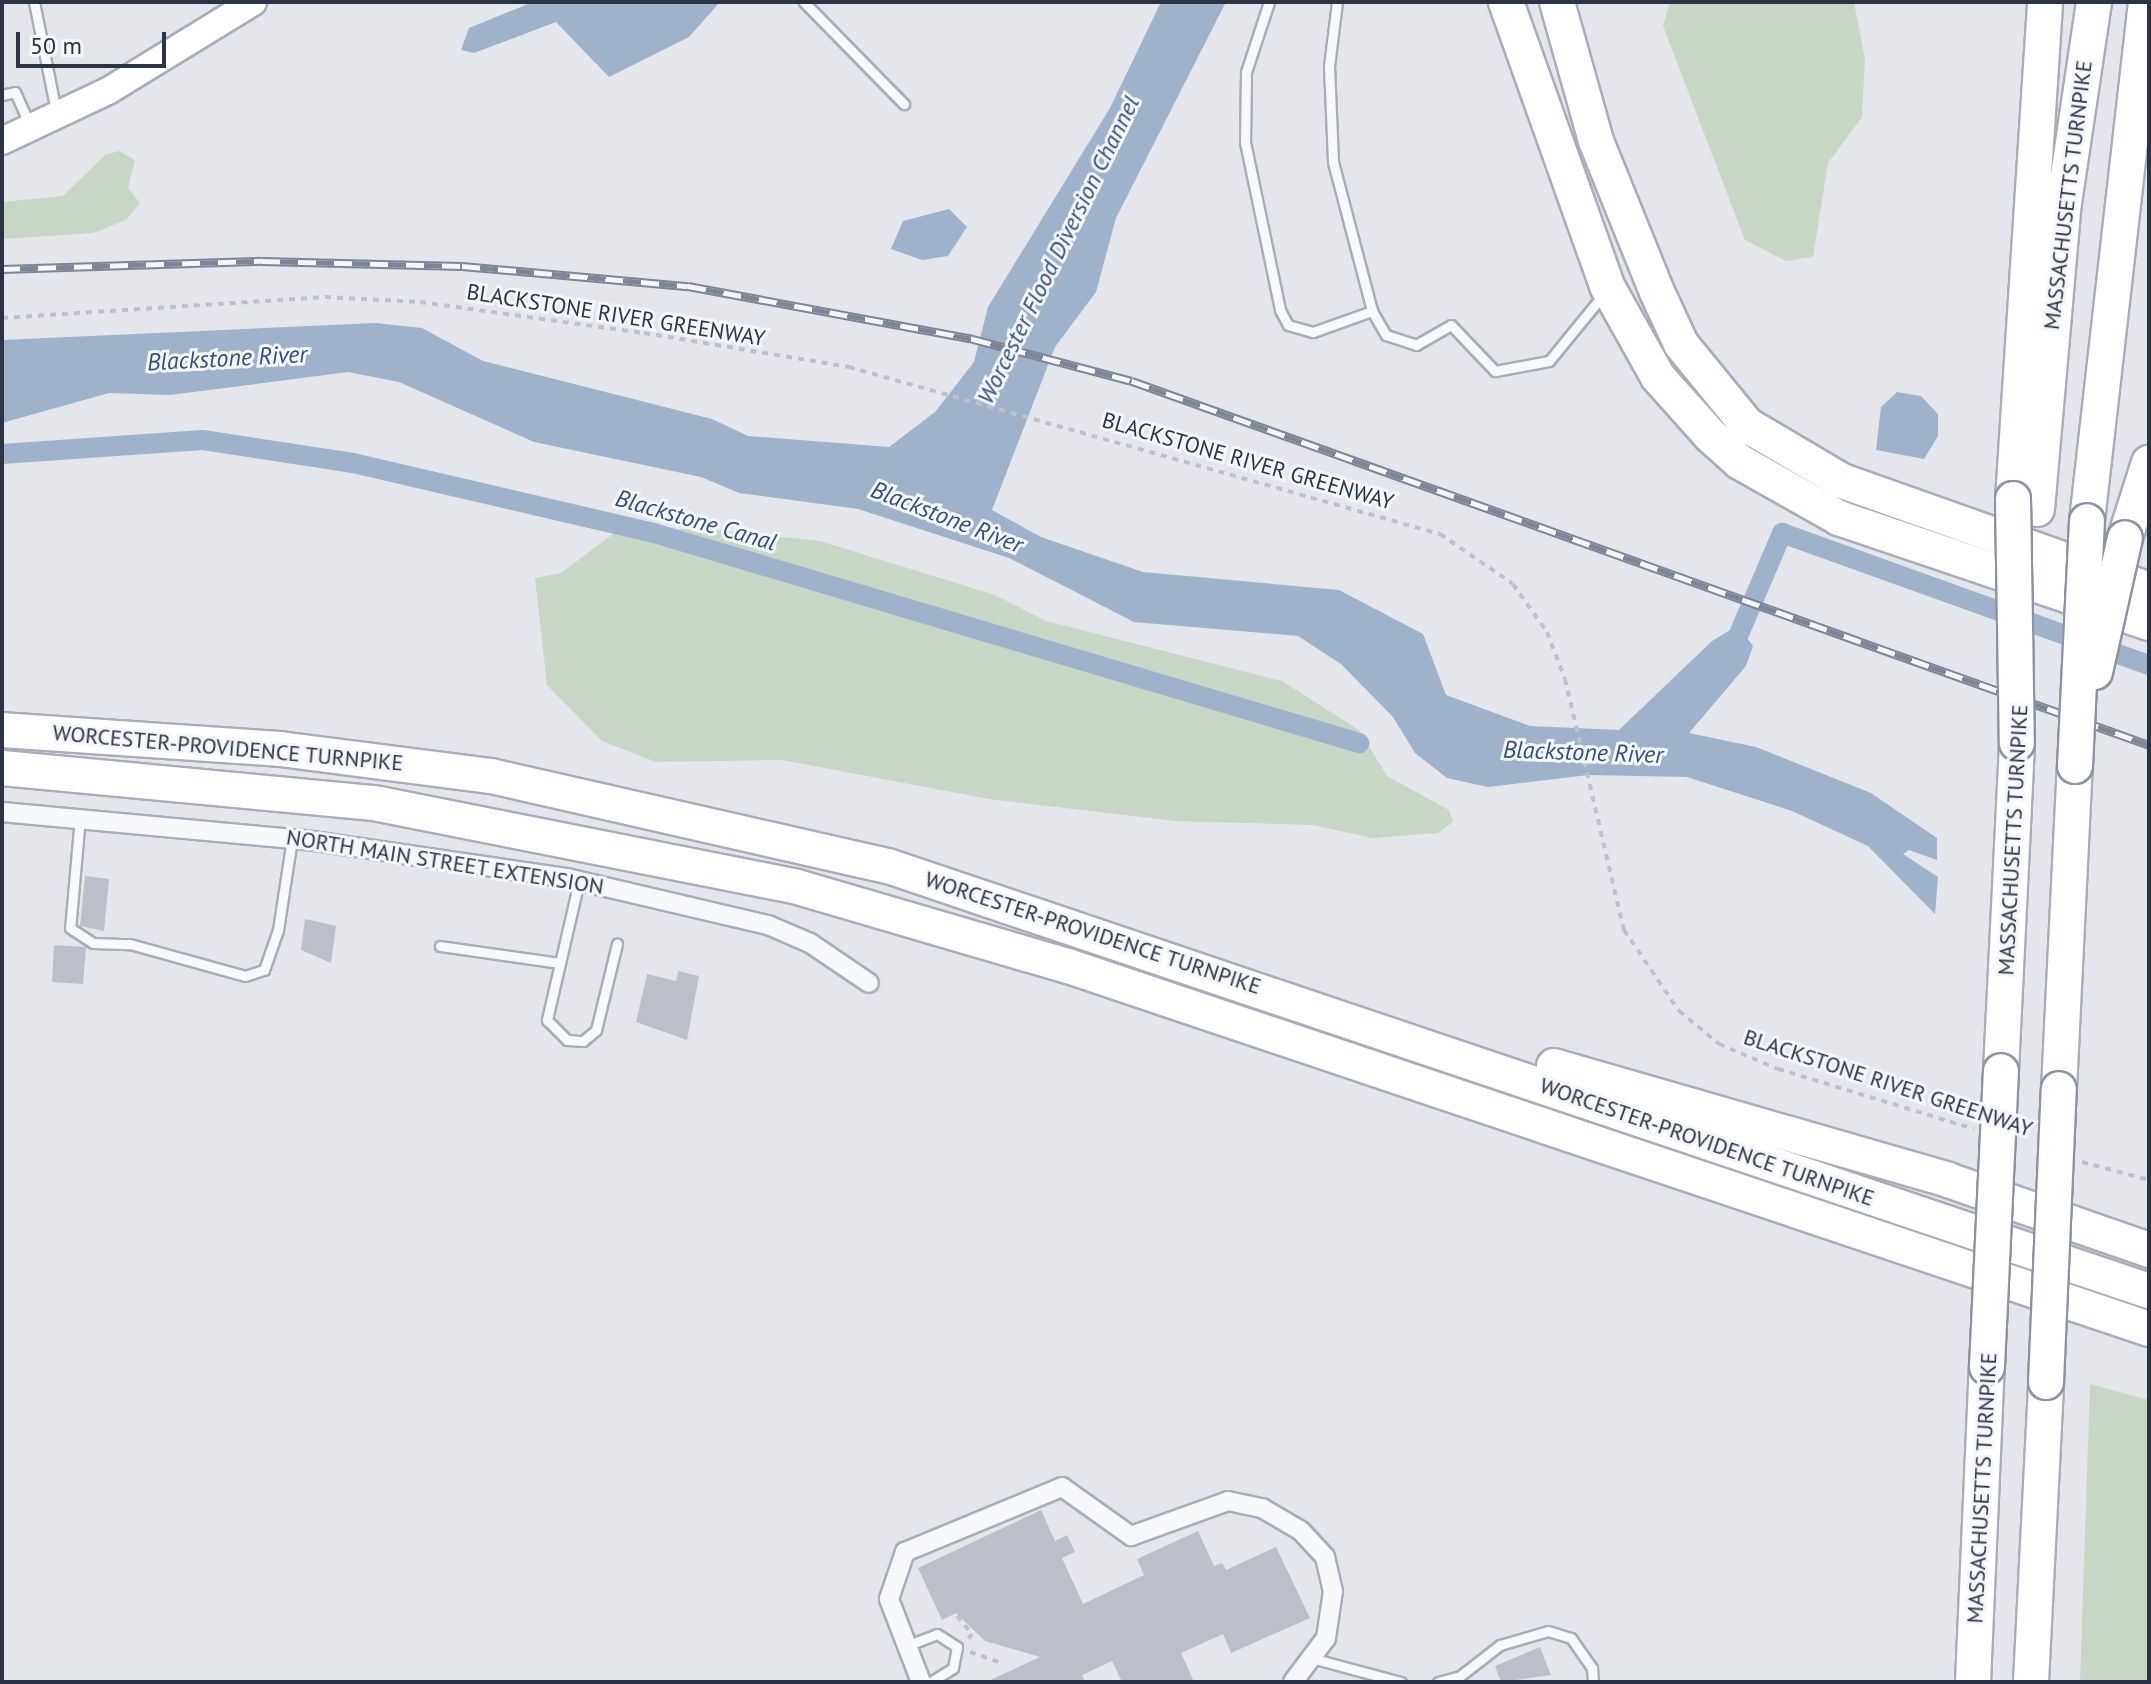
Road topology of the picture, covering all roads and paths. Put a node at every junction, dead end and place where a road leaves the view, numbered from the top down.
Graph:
1 (34, 2) edge
2 (253, 2) edge
3 (804, 2) edge
4 (1269, 2) edge
5 (1337, 2) edge
6 (1506, 2) edge
7 (1557, 2) edge
8 (2045, 2) edge
9 (2094, 2) edge
10 (2146, 2) edge
11 (2, 95) edge
12 (904, 104) dead end
13 (58, 118) junction
14 (32, 128) junction
15 (2, 141) edge
16 (1607, 286) junction
17 (1372, 311) junction
18 (2, 318) edge
19 (2149, 463) edge
20 (2025, 504) junction
21 (2149, 590) edge
22 (2149, 623) edge
23 (2, 730) edge
24 (2075, 766) junction
25 (2, 768) edge
26 (2, 812) edge
27 (80, 817) junction
28 (292, 838) junction
29 (579, 881) junction
30 (617, 944) dead end
31 (440, 946) dead end
32 (559, 963) junction
33 (1213, 971) junction
34 (869, 983) dead end
35 (1980, 1131) dead end
36 (2078, 1161) dead end
37 (2149, 1180) edge
38 (2149, 1250) edge
39 (2149, 1291) edge
40 (2149, 1329) edge
41 (957, 1616) dead end
42 (965, 1644) dead end
43 (906, 1646) junction
44 (968, 1651) dead end
45 (1315, 1659) junction
46 (1002, 1663) dead end
47 (1464, 1679) edge
48 (921, 1682) edge
49 (931, 1682) edge
50 (1293, 1682) edge
51 (1401, 1682) edge
52 (1438, 1682) edge
53 (1593, 1682) edge
54 (1973, 1682) edge
55 (2031, 1682) edge

1 - 13 lane
2 - 13 street
3 - 12 lane
4 - 17 lane
5 - 17 lane
6 - 16 highway
7 - 21 highway
8 - 20 highway
9 - 20 highway, MASSACHUSETTS TURNPIKE
10 - 24 highway, bridge
11 - 14 lane
13 - 14 street
14 - 15 street
16 - 17 lane
16 - 22 highway
18 - 35 path, BLACKSTONE RIVER GREENWAY
19 - 24 highway, bridge
20 - 54 highway, MASSACHUSETTS TURNPIKE, bridge
23 - 33 highway, WORCESTER-PROVIDENCE TURNPIKE
24 - 55 highway, bridge
25 - 40 highway, WORCESTER-PROVIDENCE TURNPIKE
26 - 27 street, NORTH MAIN STREET EXTENSION
27 - 28 street, NORTH MAIN STREET EXTENSION
27 - 28 lane
28 - 29 street, NORTH MAIN STREET EXTENSION
29 - 32 lane
29 - 34 street, NORTH MAIN STREET EXTENSION
30 - 32 lane
31 - 32 lane
33 - 38 highway
33 - 39 highway, WORCESTER-PROVIDENCE TURNPIKE
36 - 37 path
41 - 42 path
43 - 45 street
43 - 48 street
43 - 49 lane
44 - 46 path
45 - 50 street
45 - 51 lane
47 - 52 lane
47 - 53 lane

